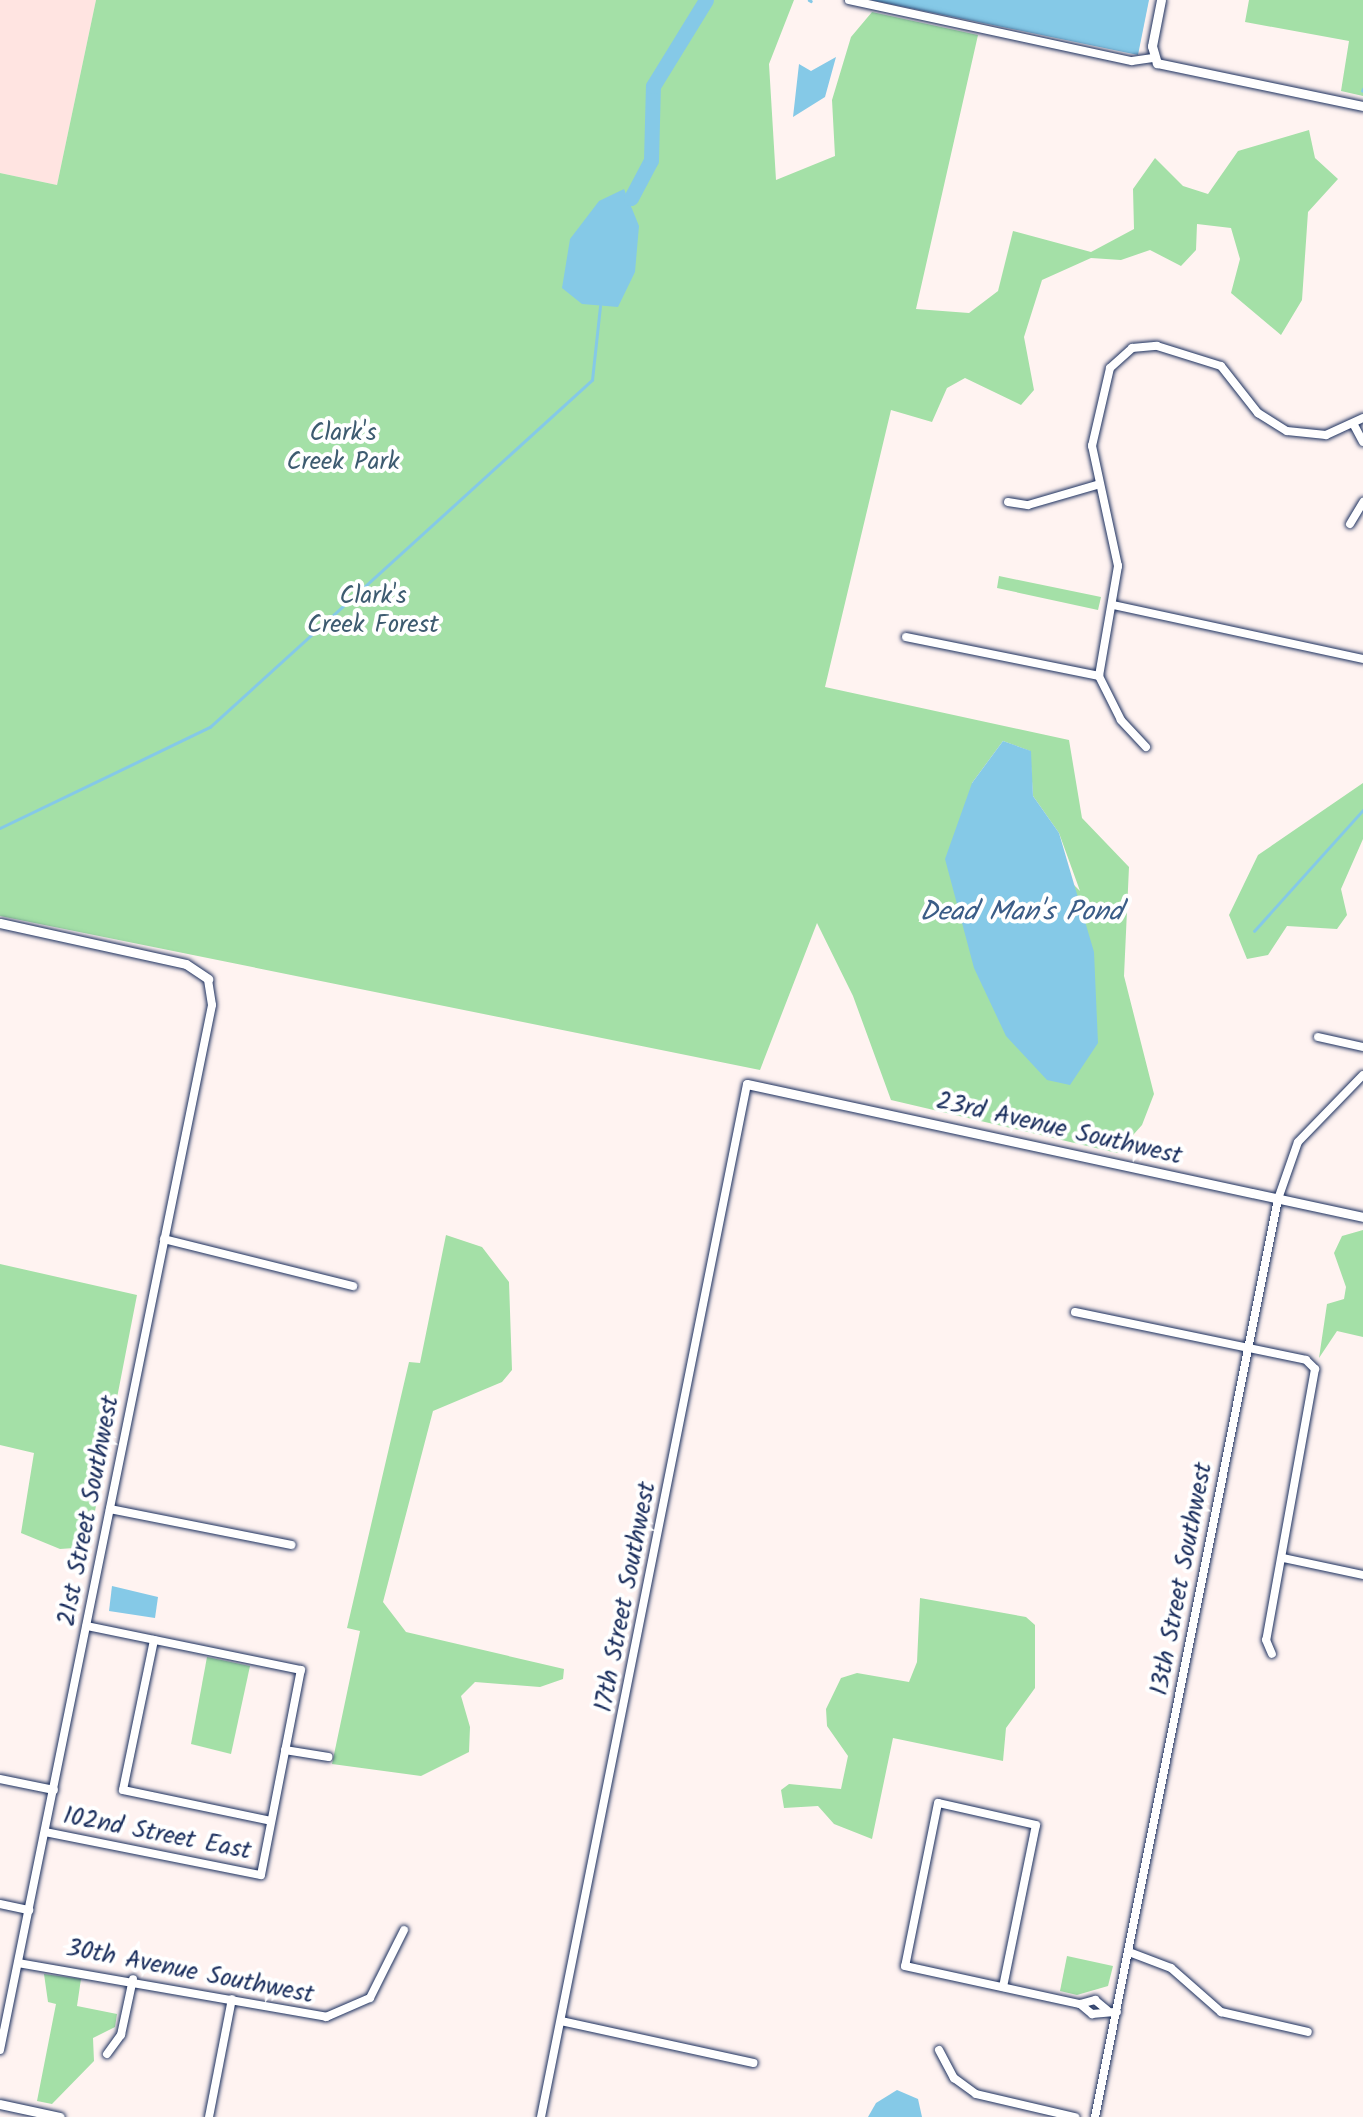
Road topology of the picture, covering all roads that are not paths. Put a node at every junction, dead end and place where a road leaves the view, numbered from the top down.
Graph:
1 (849, 0) edge
2 (1161, 0) edge
3 (1153, 58) junction
4 (1363, 106) edge
5 (1363, 418) edge
6 (1354, 425) junction
7 (1363, 442) edge
8 (1098, 485) junction
9 (1008, 502) dead end
10 (1363, 502) edge
11 (1350, 524) dead end
12 (1113, 605) junction
13 (906, 636) dead end
14 (1363, 659) edge
15 (1099, 676) junction
16 (1146, 747) dead end
17 (0, 923) edge
18 (208, 979) joint
19 (1318, 1038) dead end
20 (1363, 1047) edge
21 (1363, 1075) edge
22 (747, 1084) joint
23 (1278, 1199) junction
24 (1363, 1217) edge
25 (164, 1239) junction
26 (353, 1286) dead end
27 (1075, 1312) dead end
28 (1248, 1349) junction
29 (110, 1509) junction
30 (291, 1545) dead end
31 (1283, 1558) junction
32 (1363, 1575) edge
33 (86, 1626) junction
34 (154, 1640) junction
35 (1272, 1654) dead end
36 (285, 1750) junction
37 (328, 1757) dead end
38 (0, 1779) edge
39 (54, 1790) junction
40 (272, 1822) junction
41 (45, 1832) junction
42 (0, 1904) edge
43 (29, 1910) junction
44 (404, 1930) dead end
45 (1129, 1952) junction
46 (18, 1963) junction
47 (133, 1980) junction
48 (1003, 1988) junction
49 (232, 1999) junction
50 (1117, 2012) junction
51 (561, 2021) junction
52 (1308, 2032) dead end
53 (0, 2050) edge
54 (938, 2050) dead end
55 (108, 2054) dead end
56 (752, 2062) dead end
57 (0, 2104) edge
58 (60, 2117) edge
59 (209, 2117) edge
60 (541, 2117) edge
61 (1075, 2117) edge
62 (1095, 2117) edge

1 - 3 street
2 - 3 street
3 - 4 street
5 - 6 street
6 - 7 street
6 - 8 street
8 - 9 street
8 - 12 street
10 - 11 street
12 - 14 street
12 - 15 street
13 - 15 street
15 - 16 street
17 - 18 street
18 - 25 street, 21st Street Southwest
19 - 20 street
21 - 23 street, 13th Street Southwest
22 - 23 street, 23rd Avenue Southwest
22 - 51 street, 17th Street Southwest
23 - 24 street, 23rd Avenue Southwest
23 - 28 street, 13th Street Southwest
25 - 26 street
25 - 29 street, 21st Street Southwest
27 - 28 street
28 - 31 street
28 - 45 street, 13th Street Southwest
29 - 30 street
29 - 33 street, 21st Street Southwest
31 - 32 street
31 - 35 street
33 - 34 street
33 - 39 street, 21st Street Southwest
34 - 36 street
34 - 40 street
36 - 37 street
36 - 40 street
38 - 39 street
39 - 41 street, 21st Street Southwest
40 - 41 street, 102nd Street East
41 - 43 street, 21st Street Southwest
42 - 43 street
43 - 46 street, 21st Street Southwest
44 - 49 street, 30th Avenue Southwest
45 - 50 street, 13th Street Southwest
45 - 52 street
46 - 47 street, 30th Avenue Southwest
46 - 53 street, 21st Street Southwest
47 - 49 street, 30th Avenue Southwest
47 - 55 street
48 - 48 street
48 - 50 street
49 - 59 street
50 - 62 street, 13th Street Southwest
51 - 56 street
51 - 60 street, 17th Street Southwest
54 - 61 street
57 - 58 street

